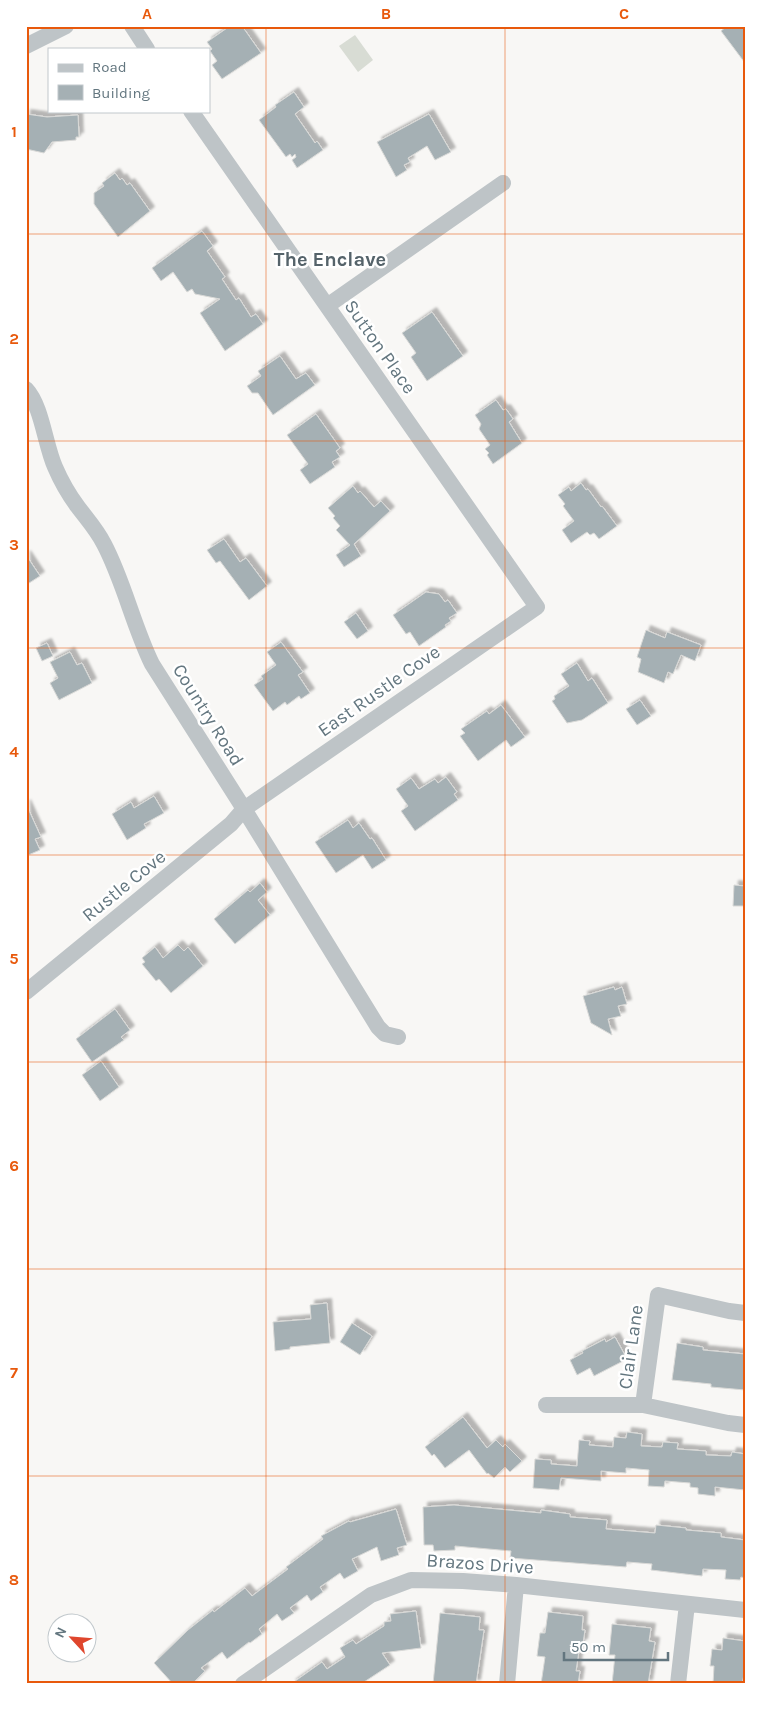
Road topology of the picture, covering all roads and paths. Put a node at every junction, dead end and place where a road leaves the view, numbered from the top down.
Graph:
1 (66, 26) edge
2 (132, 26) edge
3 (26, 46) edge
4 (146, 48) edge
5 (192, 112) edge
6 (503, 183) dead end
7 (327, 306) junction
8 (26, 389) edge
9 (537, 607) joint
10 (244, 809) junction
11 (26, 992) edge
12 (398, 1037) dead end
13 (745, 1313) edge
14 (546, 1405) dead end
15 (643, 1405) junction
16 (745, 1425) edge
17 (516, 1585) junction
18 (687, 1604) junction
19 (745, 1610) edge
20 (243, 1684) edge
21 (507, 1684) edge
22 (678, 1684) edge

1 - 3 street
2 - 4 street
5 - 7 street, Sutton Place
6 - 7 street
7 - 9 street, Sutton Place
8 - 10 street, Country Road
9 - 10 street, East Rustle Cove
10 - 11 street, Rustle Cove
10 - 12 street, Country Road
13 - 15 street, Clair Lane
14 - 15 street
15 - 16 street
17 - 18 street, Brazos Drive
17 - 20 street, Brazos Drive
17 - 21 street
18 - 19 street, Brazos Drive
18 - 22 street

